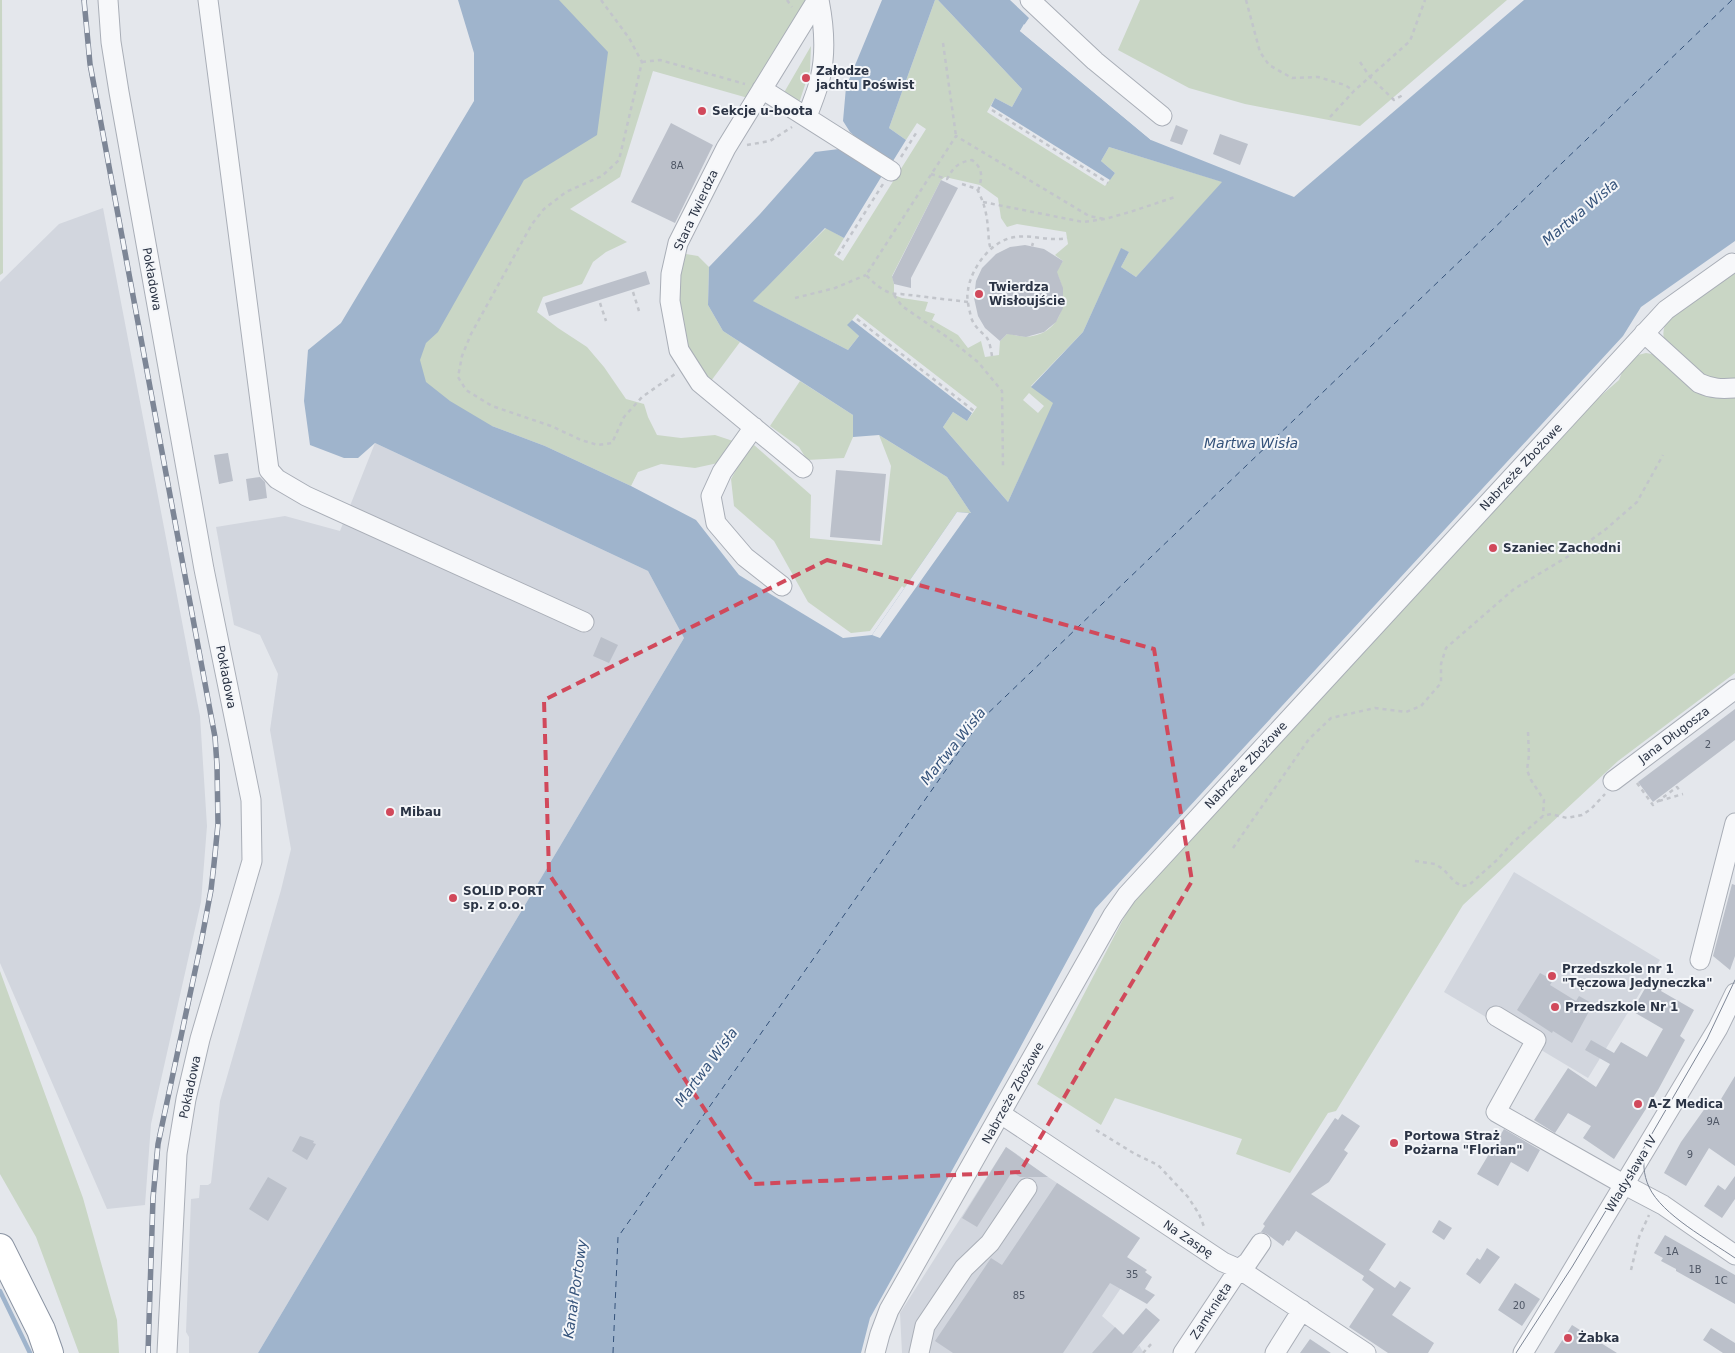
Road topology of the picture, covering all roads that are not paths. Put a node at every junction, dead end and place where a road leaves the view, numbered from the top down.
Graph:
1 (108, 0) edge
2 (208, 0) edge
3 (818, 0) edge
4 (1030, 0) edge
5 (762, 89) junction
6 (1162, 116) dead end
7 (807, 117) junction
8 (892, 171) road end
9 (1732, 263) dead end
10 (1644, 333) junction
11 (1735, 388) edge
12 (754, 427) junction
13 (803, 468) dead end
14 (782, 586) dead end
15 (584, 622) dead end
16 (1735, 690) edge
17 (1620, 775) road end
18 (1735, 823) edge
19 (1700, 960) dead end
20 (1735, 993) edge
21 (1496, 1016) dead end
22 (1006, 1117) junction
23 (1625, 1185) junction
24 (1026, 1188) dead end
25 (1261, 1243) dead end
26 (0, 1248) edge
27 (1735, 1255) edge
28 (1239, 1269) junction
29 (1302, 1310) junction
30 (49, 1353) edge
31 (167, 1353) edge
32 (876, 1353) edge
33 (919, 1353) edge
34 (1183, 1353) edge
35 (1275, 1353) edge
36 (1366, 1353) edge
37 (1523, 1353) edge

1 - 31 street, Pokładowa
2 - 15 street
3 - 5 street, Stara Twierdza
3 - 7 street
4 - 6 street
5 - 7 street
5 - 12 street, Stara Twierdza
7 - 8 street
9 - 10 street, Nabrzeże Zbożowe
10 - 11 street
10 - 22 street, Nabrzeże Zbożowe
12 - 13 street, Stara Twierdza
12 - 14 street
16 - 17 street, Jana Długosza
18 - 19 street
20 - 23 street, Władysława IV
21 - 23 street
22 - 28 street, Na Zaspę
22 - 32 street, Nabrzeże Zbożowe
23 - 27 street
23 - 37 street, Władysława IV
24 - 33 street
25 - 28 street, Zamknięta
26 - 30 highway
28 - 29 street, Na Zaspę
28 - 34 street, Zamknięta
29 - 35 street
29 - 36 street, Na Zaspę

